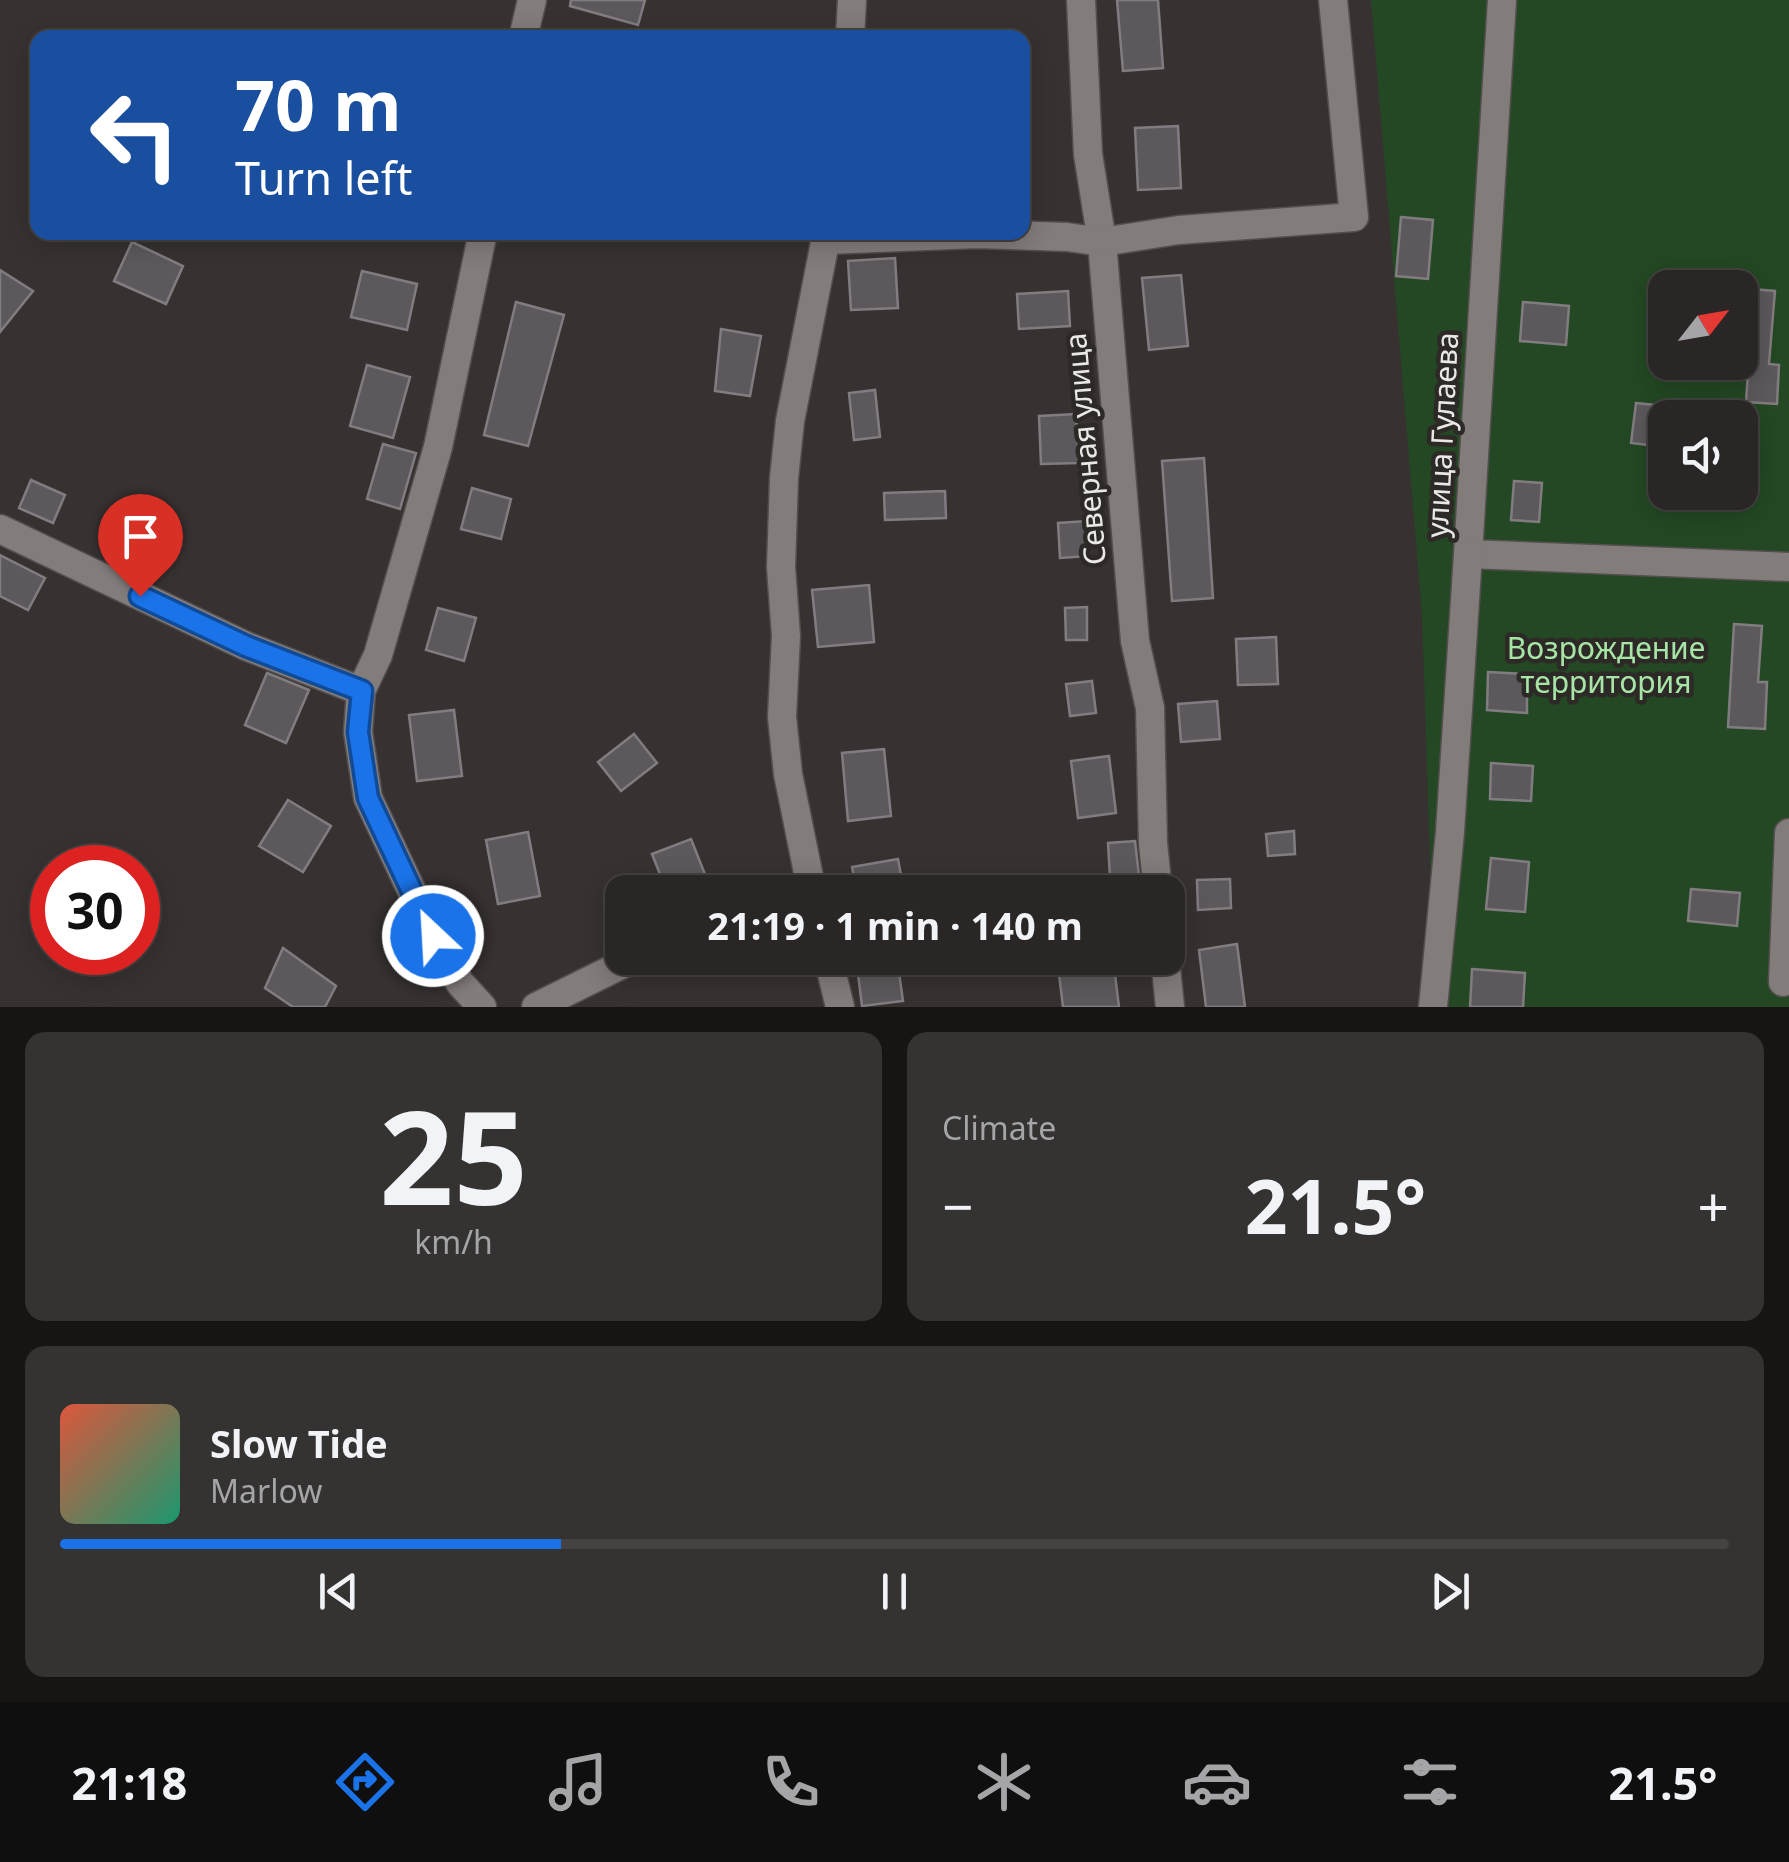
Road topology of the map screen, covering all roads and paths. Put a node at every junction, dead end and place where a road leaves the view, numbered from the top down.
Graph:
1 (532, 0) edge
2 (852, 0) edge
3 (1082, 0) edge
4 (1333, 0) edge
5 (1502, 0) edge
6 (525, 30) edge
7 (850, 30) edge
8 (1030, 236) edge
9 (481, 240) edge
10 (825, 240) edge
11 (1102, 242) junction
12 (0, 528) edge
13 (1468, 554) junction
14 (1789, 567) edge
15 (362, 691) junction
16 (1789, 833) edge
17 (809, 875) edge
18 (1156, 875) edge
19 (605, 973) edge
20 (832, 975) edge
21 (1166, 975) edge
22 (1783, 982) dead end
23 (482, 1007) edge
24 (536, 1007) edge
25 (840, 1007) edge
26 (1170, 1007) edge
27 (1433, 1007) edge

1 - 6 street
2 - 7 street
3 - 11 street, Северная улица
4 - 11 street
5 - 13 street, улица Гулаева
8 - 11 street
9 - 15 street
10 - 17 street
11 - 18 street, Северная улица
12 - 15 street
13 - 14 street, улица Гулаева
13 - 27 street
15 - 23 street
16 - 22 street
19 - 24 street
20 - 25 street
21 - 26 street

